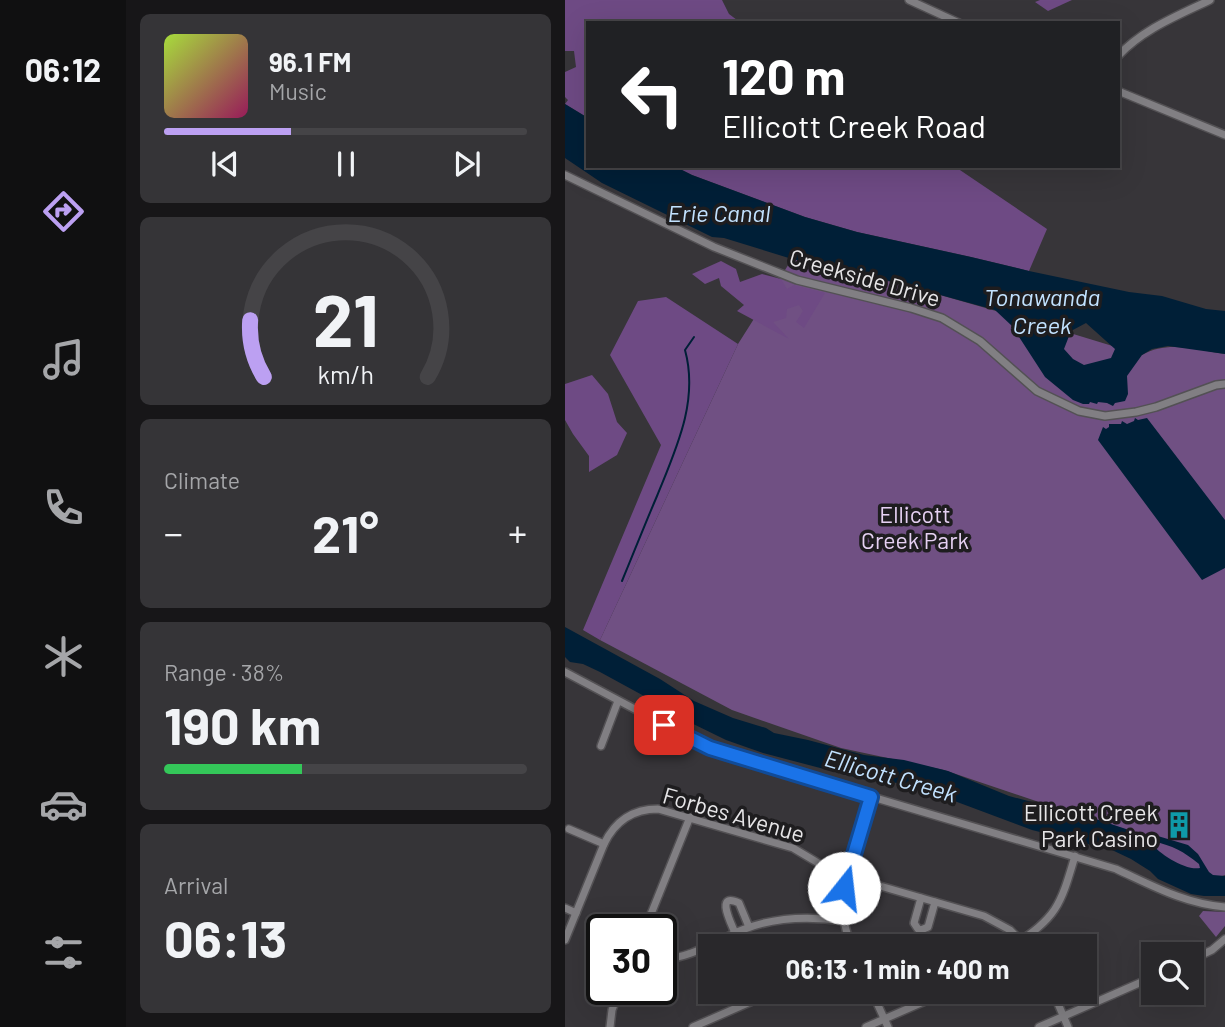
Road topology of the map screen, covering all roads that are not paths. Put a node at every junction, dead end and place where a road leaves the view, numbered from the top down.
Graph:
1 (909, 0) edge
2 (1210, 0) edge
3 (955, 21) edge
4 (1120, 54) edge
5 (1120, 92) edge
6 (1225, 135) edge
7 (565, 175) edge
8 (1225, 384) edge
9 (565, 672) edge
10 (618, 701) junction
11 (601, 746) dead end
12 (871, 797) junction
13 (690, 817) junction
14 (569, 829) dead end
15 (604, 844) junction
16 (1075, 856) junction
17 (847, 877) junction
18 (921, 898) junction
19 (935, 902) junction
20 (1225, 907) edge
21 (565, 908) edge
22 (576, 913) junction
23 (651, 914) edge
24 (844, 921) junction
25 (749, 928) junction
26 (735, 933) junction
27 (848, 934) edge
28 (1015, 934) edge
29 (1032, 934) edge
30 (1225, 939) edge
31 (565, 940) edge
32 (1204, 954) edge
33 (677, 957) edge
34 (1141, 982) edge
35 (746, 1004) edge
36 (877, 1004) edge
37 (922, 1004) edge
38 (1058, 1004) edge
39 (614, 1005) edge
40 (1063, 1017) junction
41 (886, 1023) edge
42 (610, 1027) edge
43 (693, 1027) edge
44 (866, 1027) edge
45 (1039, 1027) edge
46 (1068, 1027) edge

1 - 3 street
2 - 4 street
5 - 6 street
7 - 8 street, Creekside Drive
9 - 10 street
10 - 11 street
10 - 12 street
12 - 16 street
12 - 17 street
13 - 15 street, Forbes Avenue
13 - 17 street, Forbes Avenue
13 - 23 street
14 - 15 street
15 - 22 street, Forbes Avenue
16 - 20 street
16 - 29 street
17 - 18 street, Forbes Avenue
17 - 24 street
18 - 19 street, Forbes Avenue
18 - 19 street
19 - 28 street, Forbes Avenue
21 - 22 street
22 - 31 street, Forbes Avenue
24 - 25 street
24 - 27 street
25 - 26 street
25 - 26 street
26 - 33 street
30 - 32 street
34 - 40 street
35 - 43 street
36 - 41 street
37 - 41 street
38 - 40 street
39 - 42 street
40 - 45 street
40 - 46 street
41 - 44 street

